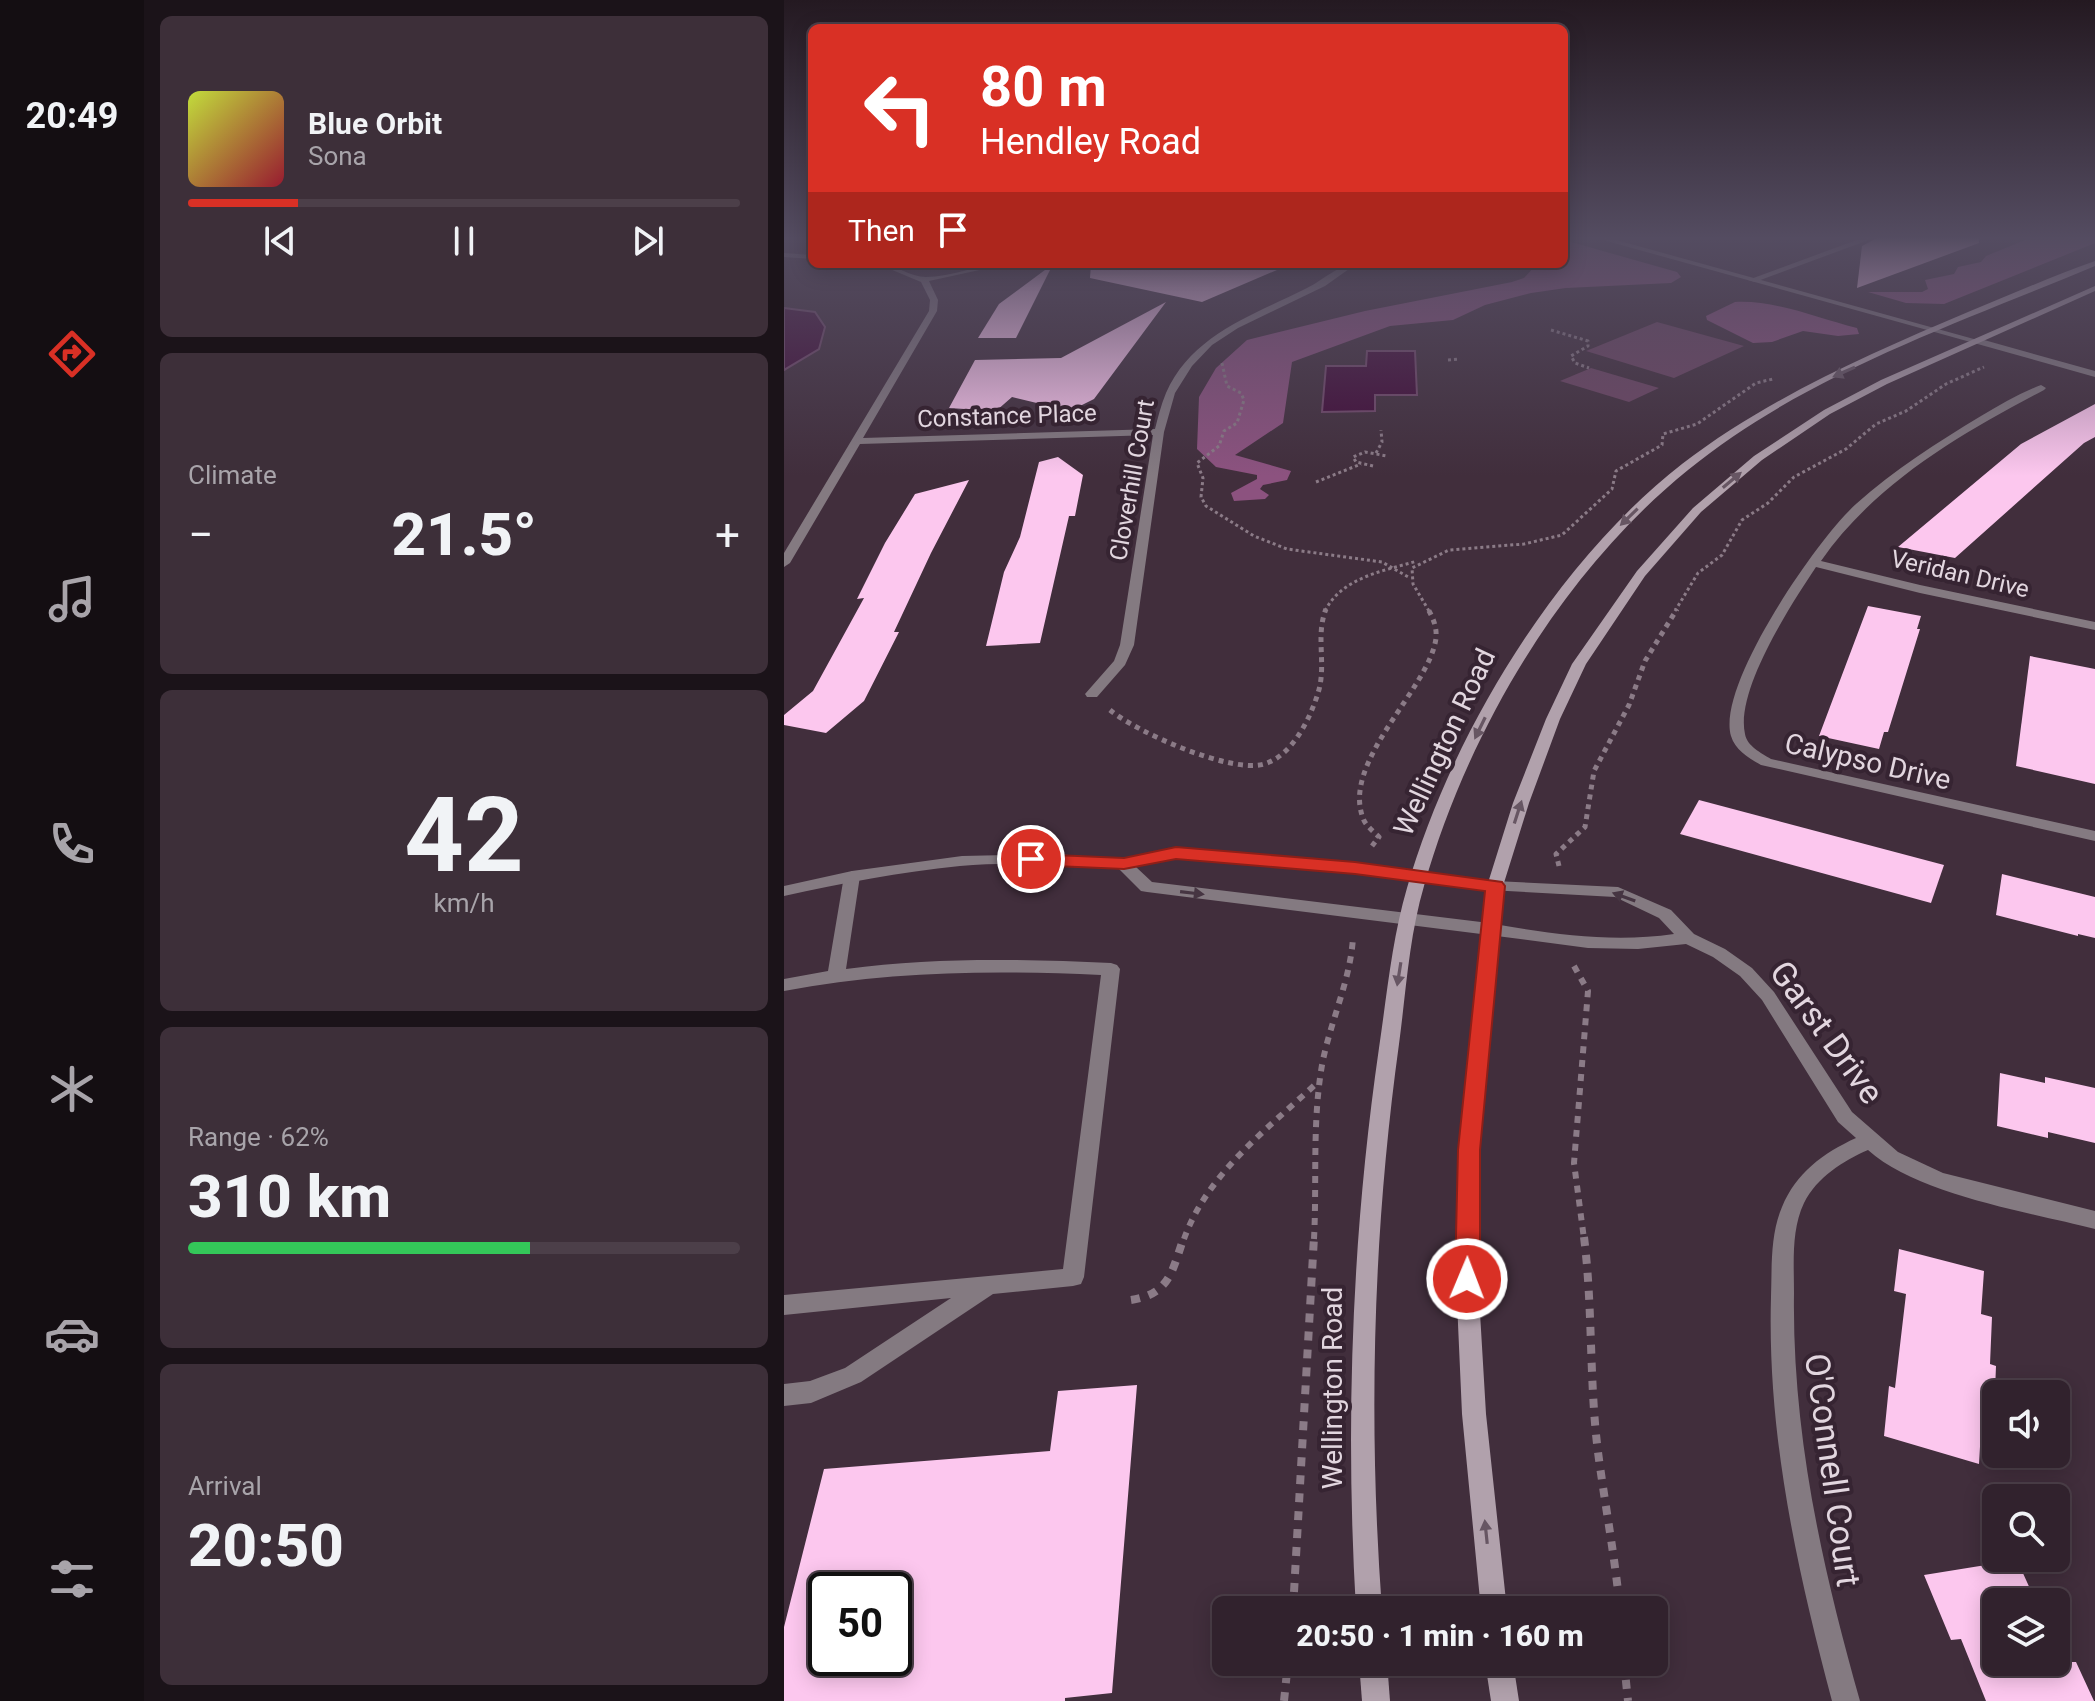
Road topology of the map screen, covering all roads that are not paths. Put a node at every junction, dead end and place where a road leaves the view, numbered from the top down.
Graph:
1 (929, 317) edge
2 (1250, 317) edge
3 (1889, 317) edge
4 (1970, 317) edge
5 (2030, 317) edge
6 (1939, 331) junction
7 (1977, 341) junction
8 (2095, 374) edge
9 (2041, 388) dead end
10 (1159, 432) junction
11 (856, 441) junction
12 (784, 563) edge
13 (1815, 563) junction
14 (2095, 626) edge
15 (1092, 694) road end
16 (2095, 836) edge
17 (1124, 864) junction
18 (852, 876) junction
19 (1418, 878) junction
20 (1495, 886) junction
21 (784, 891) edge
22 (1410, 919) junction
23 (1489, 929) junction
24 (1688, 938) junction
25 (836, 974) junction
26 (784, 985) edge
27 (1869, 1141) junction
28 (2095, 1220) edge
29 (989, 1285) junction
30 (784, 1305) edge
31 (784, 1395) edge
32 (1368, 1596) edge
33 (1493, 1596) edge
34 (1374, 1676) edge
35 (1501, 1676) edge
36 (1376, 1701) edge
37 (1505, 1701) edge
38 (1846, 1701) edge

1 - 11 street
2 - 10 street, Cloverhill Court
3 - 6 street
4 - 6 main road, Wellington Road
5 - 7 main road
6 - 7 street
6 -> 19 main road, Wellington Road
7 - 8 street
20 -> 7 main road
9 - 13 street, Calypso Drive
10 - 11 street, Constance Place
10 - 15 street, Cloverhill Court
11 - 12 street
13 - 14 street, Veridan Drive
13 - 16 street, Calypso Drive
17 - 18 street, Garst Drive
17 - 19 street, Garst Drive
17 -> 22 street
18 - 21 street, Garst Drive
18 - 25 street
19 - 20 street, Garst Drive
19 - 22 main road, Wellington Road
20 - 23 main road
24 -> 20 street, Garst Drive
22 - 23 street
22 -> 32 main road, Wellington Road
23 - 24 street
33 -> 23 main road
24 - 27 street, Garst Drive
25 - 26 street
25 - 29 street
27 - 28 street, Garst Drive
27 - 38 street, O'Connell Court
29 - 30 street
29 - 31 street
34 - 36 main road
35 - 37 main road

